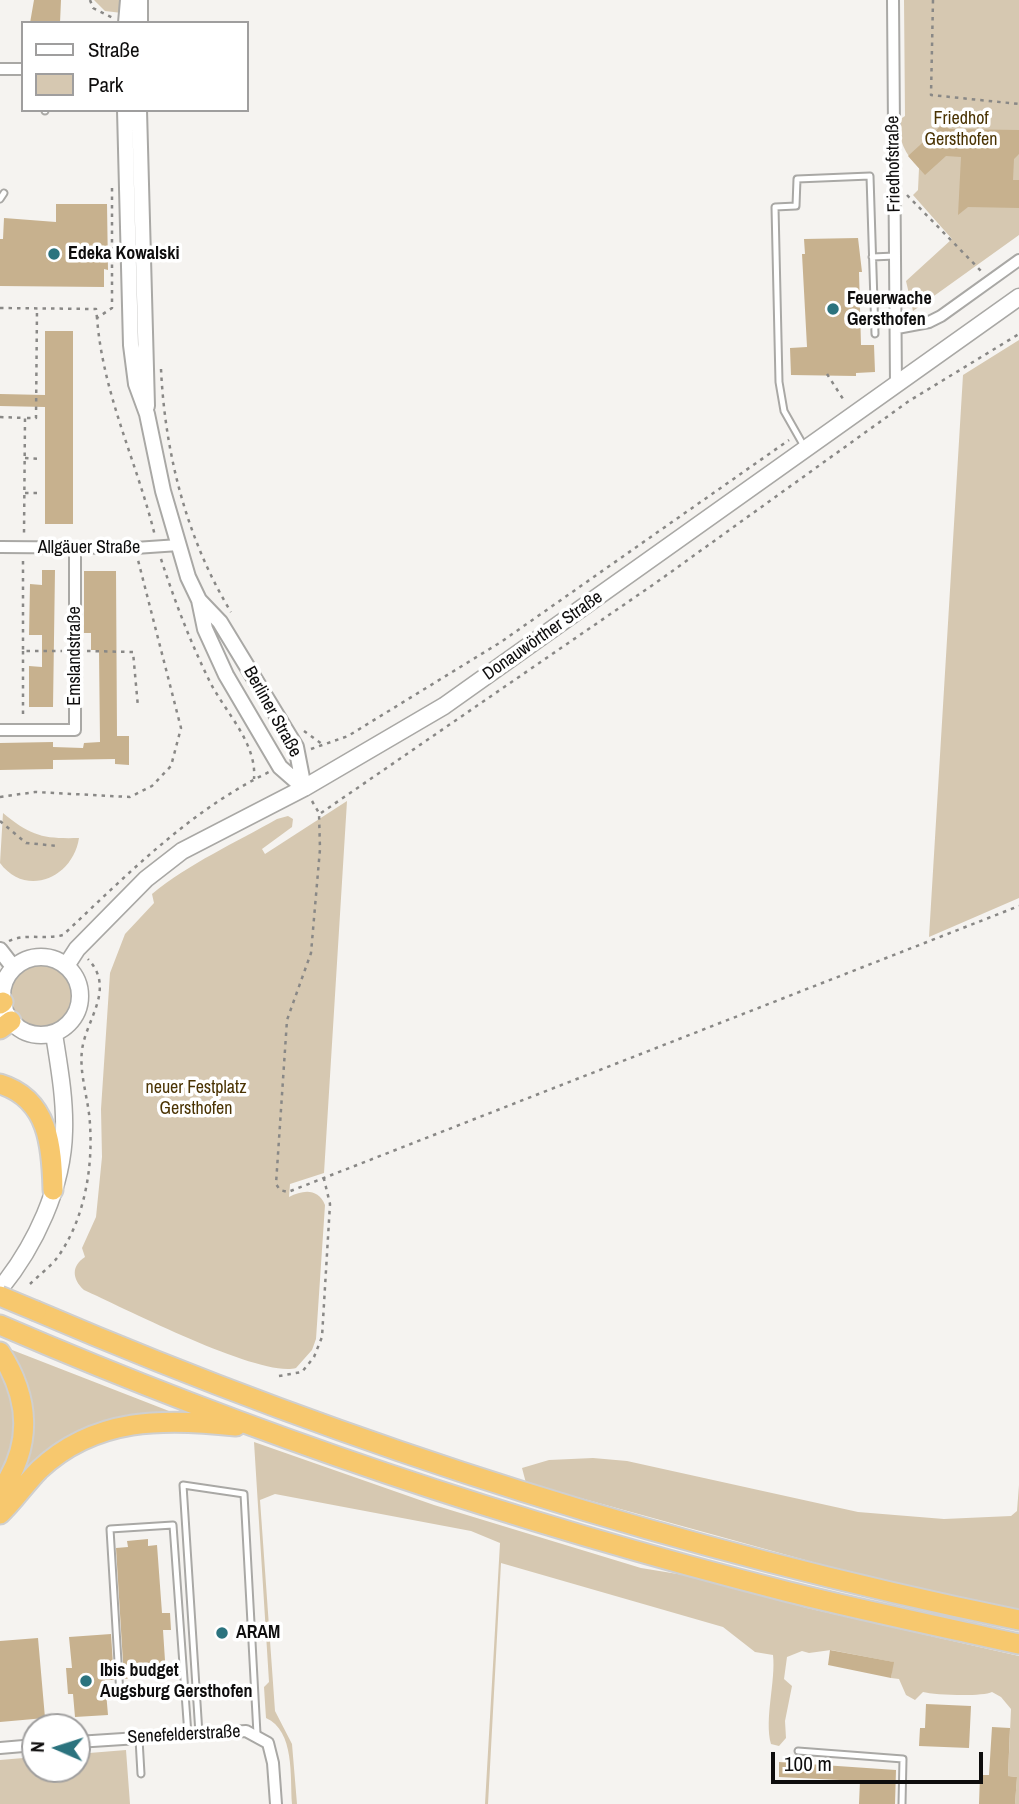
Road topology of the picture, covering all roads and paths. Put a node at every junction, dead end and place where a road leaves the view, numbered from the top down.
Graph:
1 (90, 0) edge
2 (128, 0) edge
3 (140, 0) edge
4 (893, 0) edge
5 (933, 0) edge
6 (120, 20) edge
7 (140, 21) edge
8 (0, 69) edge
9 (21, 69) edge
10 (1019, 104) edge
11 (125, 112) edge
12 (139, 112) edge
13 (894, 181) junction
14 (872, 257) junction
15 (898, 258) junction
16 (1019, 260) edge
17 (990, 280) junction
18 (1019, 297) edge
19 (0, 308) edge
20 (37, 308) junction
21 (97, 318) dead end
22 (897, 328) junction
23 (875, 334) dead end
24 (1019, 334) edge
25 (161, 364) dead end
26 (827, 374) dead end
27 (897, 387) junction
28 (856, 396) dead end
29 (845, 402) junction
30 (836, 409) dead end
31 (147, 414) junction
32 (0, 417) edge
33 (25, 418) junction
34 (797, 434) junction
35 (807, 450) junction
36 (24, 458) junction
37 (40, 459) dead end
38 (24, 493) junction
39 (40, 493) dead end
40 (24, 534) dead end
41 (179, 545) junction
42 (0, 547) edge
43 (75, 548) junction
44 (138, 560) dead end
45 (23, 562) dead end
46 (200, 600) junction
47 (233, 615) dead end
48 (23, 651) junction
49 (75, 651) junction
50 (138, 707) dead end
51 (298, 721) dead end
52 (0, 730) edge
53 (23, 730) junction
54 (304, 788) junction
55 (0, 797) edge
56 (319, 813) junction
57 (0, 821) edge
58 (58, 846) dead end
59 (1019, 906) edge
60 (3, 946) edge
61 (77, 949) junction
62 (66, 966) junction
63 (14, 968) junction
64 (3, 1014) edge
65 (54, 1034) junction
66 (0, 1084) edge
67 (324, 1179) junction
68 (53, 1191) junction
69 (30, 1284) dead end
70 (0, 1289) edge
71 (0, 1296) edge
72 (8, 1329) edge
73 (0, 1352) edge
74 (279, 1376) dead end
75 (268, 1430) junction
76 (0, 1492) edge
77 (0, 1514) edge
78 (1019, 1620) edge
79 (1019, 1644) edge
80 (120, 1695) dead end
81 (193, 1734) junction
82 (257, 1734) junction
83 (139, 1738) junction
84 (91, 1741) edge
85 (21, 1746) edge
86 (0, 1748) edge
87 (798, 1751) dead end
88 (141, 1774) dead end
89 (276, 1804) edge
90 (902, 1804) edge

1 - 6 path
2 - 6 street
3 - 7 street
4 - 13 street, Friedhofstraße
5 - 10 path
8 - 9 street
11 - 31 street, Berliner Straße
12 - 31 street, Berliner Straße
13 - 15 street, Friedhofstraße
13 - 17 path
14 - 15 lane
14 - 23 lane
14 - 34 lane
15 - 22 street, Friedhofstraße
16 - 17 street
17 - 22 street
18 - 27 main road, Donauwörther Straße
19 - 20 path
20 - 21 path
20 - 33 path
22 - 27 street, Friedhofstraße
24 - 56 path
25 - 47 path
26 - 29 path
27 - 35 main road, Donauwörther Straße
28 - 29 path
29 - 30 path
31 - 41 street, Berliner Straße
32 - 33 path
33 - 36 path
34 - 35 lane
34 - 51 path
35 - 54 main road, Donauwörther Straße
36 - 37 path
36 - 38 path
38 - 39 path
38 - 40 path
41 - 43 street, Allgäuer Straße
41 - 46 street, Berliner Straße
42 - 43 street, Allgäuer Straße
43 - 49 street, Emslandstraße
44 - 55 path
45 - 48 path
46 - 54 street, Berliner Straße
46 - 54 street, Berliner Straße
48 - 49 path
48 - 53 path
49 - 50 path
49 - 53 street, Emslandstraße
52 - 53 street, Emslandstraße
54 - 56 path
54 - 61 main road, Donauwörther Straße
56 - 67 path
57 - 58 path
59 - 67 path
60 - 61 path
60 - 63 street
61 - 62 main road, Donauwörther Straße
61 - 69 path
62 - 63 main road
62 - 65 main road
63 - 64 main road
64 - 65 main road
65 - 68 main road
66 - 68 highway
67 - 74 path
68 - 70 main road
71 - 78 highway, bridge
72 - 75 highway
73 - 76 highway
75 - 77 highway
75 - 79 highway
80 - 81 lane
81 - 82 street, Senefelderstraße
81 - 82 lane
81 - 83 street, Senefelderstraße
82 - 89 street, Senefelderstraße
83 - 84 street, Senefelderstraße
83 - 88 lane
85 - 86 street
87 - 90 lane

